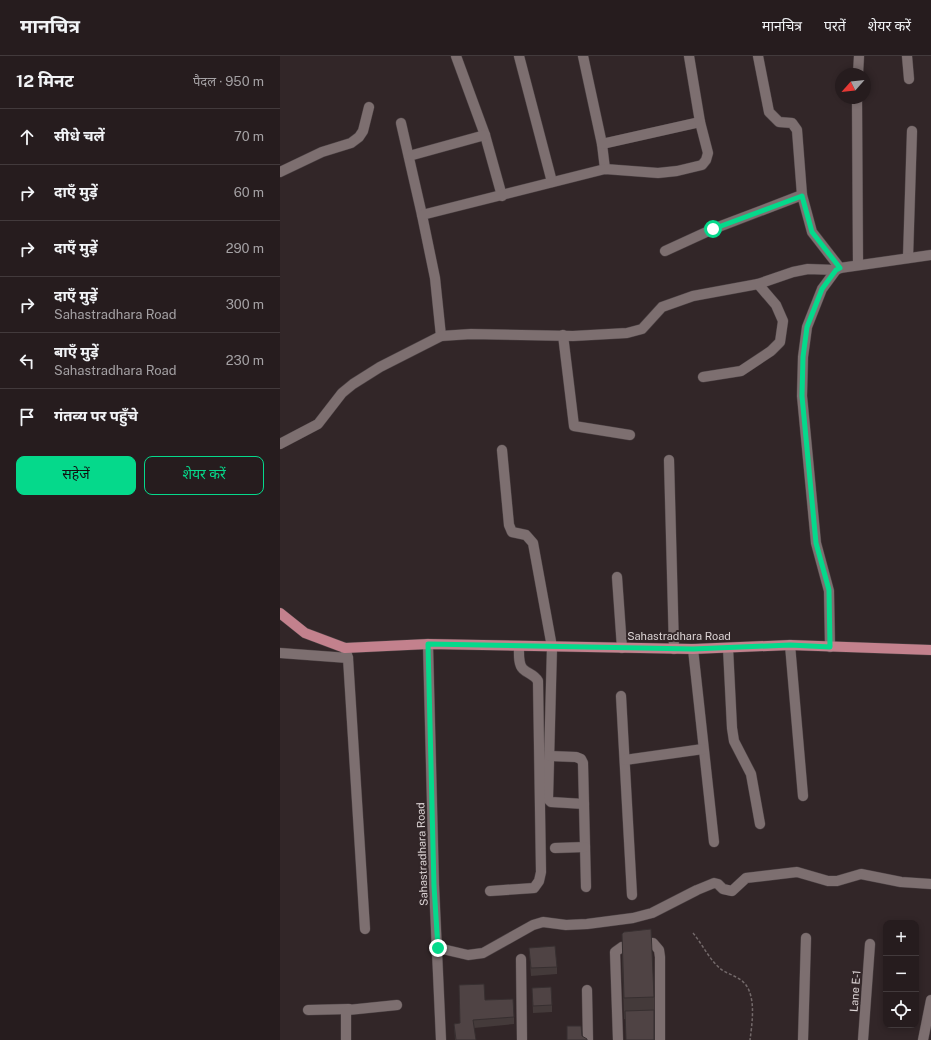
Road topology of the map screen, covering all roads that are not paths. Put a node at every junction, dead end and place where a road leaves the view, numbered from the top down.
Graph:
1 (456, 56) edge
2 (519, 56) edge
3 (583, 56) edge
4 (689, 56) edge
5 (758, 56) edge
6 (859, 56) edge
7 (907, 56) edge
8 (858, 68) edge
9 (909, 79) dead end
10 (857, 104) edge
11 (369, 107) dead end
12 (700, 122) junction
13 (401, 123) dead end
14 (912, 131) dead end
15 (485, 135) junction
16 (602, 144) junction
17 (409, 156) junction
18 (605, 169) junction
19 (280, 172) edge
20 (552, 182) junction
21 (502, 196) junction
22 (802, 196) junction
23 (422, 215) junction
24 (665, 251) dead end
25 (931, 255) edge
26 (908, 258) junction
27 (858, 265) junction
28 (838, 269) junction
29 (758, 284) junction
30 (563, 335) junction
31 (441, 336) junction
32 (703, 377) dead end
33 (630, 435) dead end
34 (280, 444) edge
35 (502, 450) dead end
36 (669, 460) dead end
37 (617, 577) dead end
38 (280, 613) edge
39 (428, 644) junction
40 (790, 645) junction
41 (518, 646) junction
42 (552, 647) junction
43 (830, 647) junction
44 (345, 648) junction
45 (622, 648) junction
46 (728, 648) junction
47 (674, 649) junction
48 (693, 649) junction
49 (931, 650) edge
50 (280, 653) edge
51 (348, 658) junction
52 (621, 696) dead end
53 (703, 749) junction
54 (550, 756) junction
55 (625, 760) junction
56 (803, 796) dead end
57 (584, 804) junction
58 (760, 824) dead end
59 (714, 842) dead end
60 (585, 847) junction
61 (555, 848) dead end
62 (931, 884) edge
63 (586, 887) dead end
64 (490, 891) dead end
65 (632, 895) dead end
66 (365, 929) dead end
67 (806, 938) dead end
68 (870, 944) dead end
69 (438, 948) junction
70 (521, 959) dead end
71 (588, 990) dead end
72 (931, 1000) edge
73 (397, 1005) dead end
74 (349, 1009) junction
75 (308, 1010) dead end
76 (617, 1026) junction
77 (631, 1026) edge
78 (346, 1040) edge
79 (440, 1040) edge
80 (522, 1040) edge
81 (588, 1040) edge
82 (618, 1040) edge
83 (660, 1040) edge
84 (803, 1040) edge
85 (863, 1040) edge
86 (923, 1040) edge

1 - 15 street
2 - 20 street
3 - 16 street
4 - 12 street
5 - 22 street
6 - 8 street
7 - 9 street
10 - 27 street
11 - 19 street
12 - 16 street
12 - 18 street
13 - 17 street
14 - 26 street
15 - 17 street
15 - 21 street
16 - 18 street
17 - 23 street
18 - 20 street
20 - 21 street
21 - 23 street
22 - 24 street
22 - 28 street
23 - 31 street
25 - 26 street
26 - 27 street
27 - 28 street
28 - 29 street
28 - 43 street
29 - 30 street
29 - 32 street
30 - 31 street
30 - 33 street
31 - 34 street
35 - 42 street
36 - 47 street
37 - 45 street
38 - 44 main road, Sahastradhara Road
39 - 41 main road, Sahastradhara Road
39 - 44 main road, Sahastradhara Road
39 - 69 street, Sahastradhara Road
40 - 43 main road, Sahastradhara Road
40 - 46 main road, Sahastradhara Road
40 - 56 street
41 - 42 main road, Sahastradhara Road
41 - 64 street
42 - 45 main road, Sahastradhara Road
42 - 54 street
43 - 49 main road, Sahastradhara Road
44 - 51 street
45 - 47 main road, Sahastradhara Road
46 - 48 main road, Sahastradhara Road
46 - 58 street
47 - 48 main road, Sahastradhara Road
48 - 53 street
50 - 51 street
51 - 66 street
52 - 55 street
53 - 55 street
53 - 59 street
54 - 57 street
54 - 57 street
55 - 65 street
57 - 60 street
60 - 61 street
60 - 63 street
62 - 69 street
67 - 84 street
68 - 85 street, Lane E-1
69 - 79 street, Sahastradhara Road
70 - 80 street
71 - 81 street
72 - 86 street
73 - 74 street
74 - 75 street
74 - 78 street
76 - 77 street
76 - 82 street
76 - 83 street

